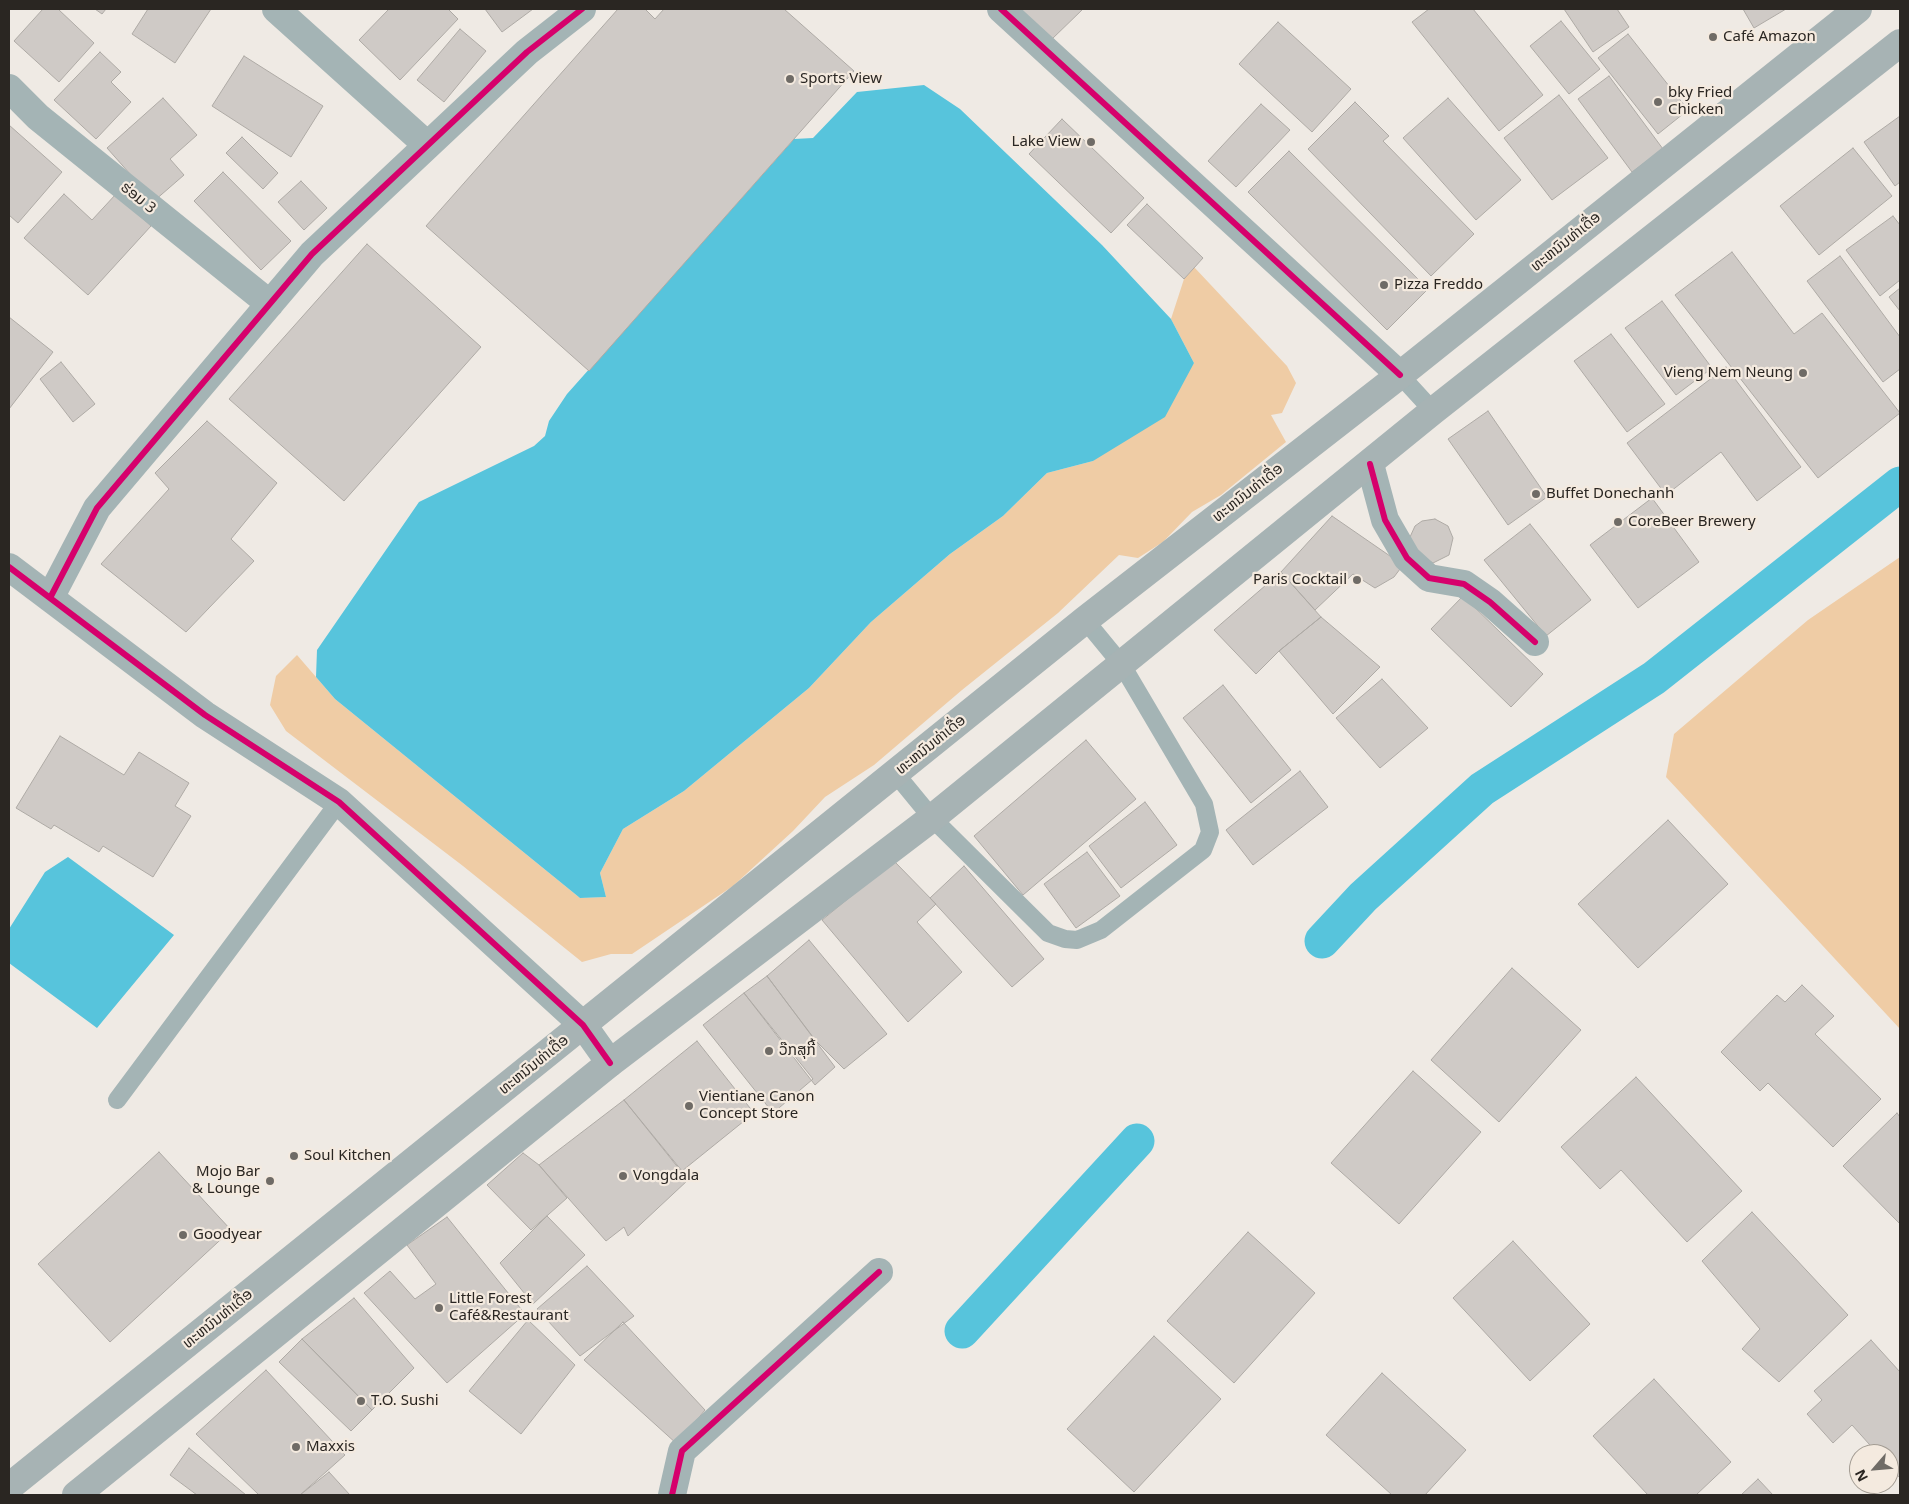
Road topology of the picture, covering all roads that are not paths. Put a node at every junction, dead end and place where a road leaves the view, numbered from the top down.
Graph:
1 (276, 9) edge
2 (582, 9) edge
3 (1001, 9) edge
4 (1858, 9) edge
5 (1900, 43) edge
6 (9, 88) edge
7 (426, 144) junction
8 (270, 304) junction
9 (1400, 375) junction
10 (1433, 411) junction
11 (1370, 464) junction
12 (9, 567) edge
13 (50, 598) junction
14 (1085, 620) junction
15 (1535, 642) dead end
16 (1122, 665) junction
17 (896, 773) junction
18 (339, 802) junction
19 (932, 818) junction
20 (583, 1025) junction
21 (610, 1062) junction
22 (118, 1100) dead end
23 (878, 1272) dead end
24 (9, 1487) edge
25 (76, 1495) edge
26 (672, 1495) edge

1 - 7 street
2 - 7 street
3 - 9 street
4 - 9 main road, ທະຫນົນທ່າເດື່ອ
5 - 10 main road
6 - 8 street, ຮ່ອມ 3
7 - 8 street
8 - 13 street
9 - 10 lane
9 - 14 main road, ທະຫນົນທ່າເດື່ອ
10 - 11 main road
11 - 15 street
11 - 16 main road
12 - 13 street
13 - 18 street
14 - 16 lane
14 - 17 main road, ທະຫນົນທ່າເດື່ອ
16 - 19 main road
16 - 19 lane
17 - 19 lane
17 - 20 main road, ທະຫນົນທ່າເດື່ອ
18 - 20 street
18 - 22 lane
19 - 21 main road
20 - 21 street
20 - 24 main road, ທະຫນົນທ່າເດື່ອ
21 - 25 main road
23 - 26 street

